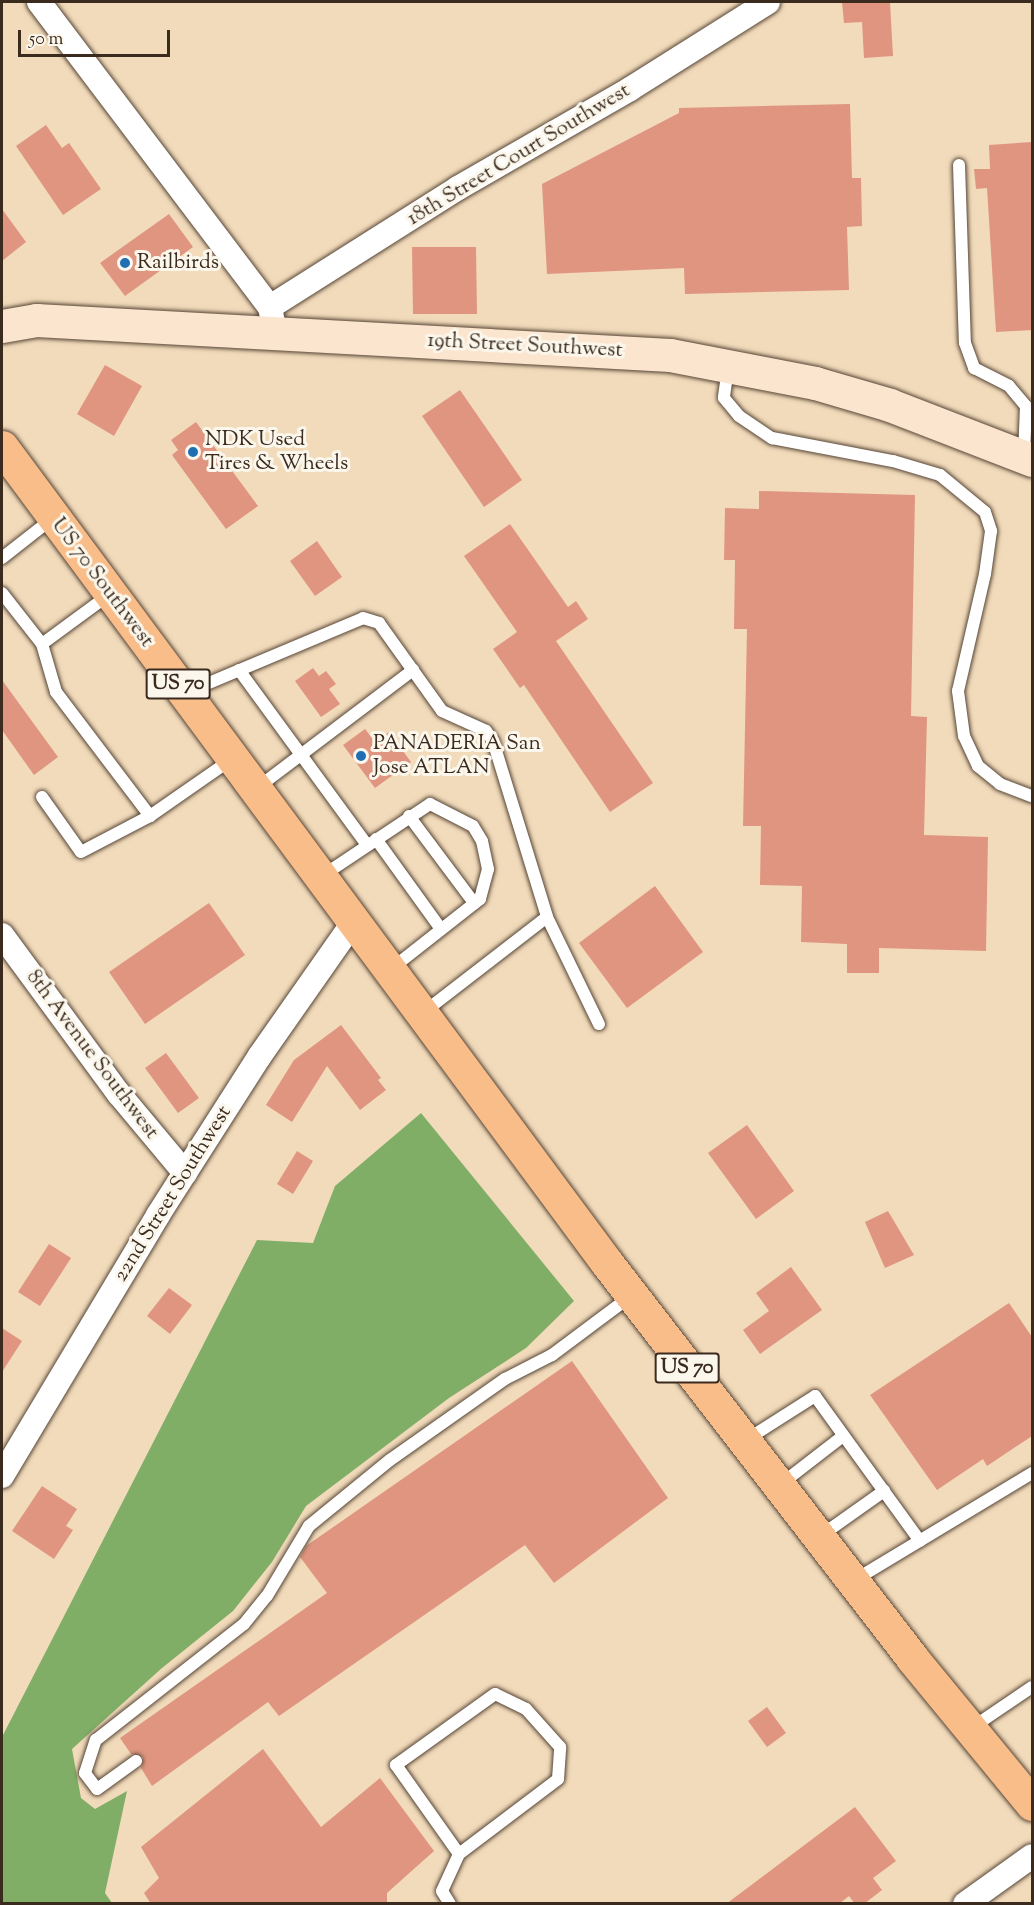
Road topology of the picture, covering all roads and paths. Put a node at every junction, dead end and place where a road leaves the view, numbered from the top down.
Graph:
1 (39, 2) edge
2 (768, 2) edge
3 (959, 165) dead end
4 (272, 320) junction
5 (2, 326) edge
6 (728, 364) junction
7 (2, 447) edge
8 (1028, 458) edge
9 (53, 518) junction
10 (2, 558) edge
11 (2, 593) edge
12 (110, 594) junction
13 (42, 644) junction
14 (239, 670) junction
15 (413, 670) junction
16 (184, 693) junction
17 (301, 754) junction
18 (232, 758) junction
19 (256, 789) junction
20 (1032, 796) edge
21 (42, 797) dead end
22 (150, 816) junction
23 (409, 816) junction
24 (372, 842) junction
25 (322, 876) junction
26 (474, 903) junction
27 (547, 917) junction
28 (355, 920) junction
29 (441, 929) junction
30 (2, 935) edge
31 (391, 969) junction
32 (423, 1013) junction
33 (599, 1024) dead end
34 (185, 1173) junction
35 (632, 1296) junction
36 (843, 1436) junction
37 (743, 1442) junction
38 (1032, 1473) edge
39 (2, 1476) edge
40 (777, 1486) junction
41 (884, 1491) junction
42 (818, 1538) junction
43 (920, 1541) junction
44 (852, 1582) junction
45 (1032, 1687) edge
46 (969, 1729) junction
47 (136, 1761) dead end
48 (1031, 1800) edge
49 (459, 1854) junction
50 (1032, 1856) edge
51 (972, 1902) edge
52 (450, 1904) edge

1 - 4 street
2 - 4 street, 18th Street Court Southwest
3 - 8 lane
4 - 5 street, 19th Street Southwest
4 - 6 street, 19th Street Southwest
6 - 8 street, 19th Street Southwest
6 - 20 lane
7 - 9 main road, US 70 Southwest / US 70
9 - 10 lane
9 - 12 main road, US 70 Southwest / US 70
11 - 13 lane
12 - 13 lane
12 - 16 main road, US 70 Southwest / US 70
13 - 22 lane
14 - 15 lane
14 - 16 lane
14 - 17 lane
15 - 17 lane
15 - 27 lane
16 - 18 main road, US 70 Southwest / US 70
17 - 19 lane
17 - 24 lane
18 - 19 main road, US 70 Southwest / US 70
18 - 22 lane
19 - 25 main road, US 70 Southwest / US 70
21 - 22 lane
23 - 24 lane
23 - 26 lane
23 - 26 lane
24 - 25 lane
24 - 29 lane
25 - 28 main road, US 70 Southwest / US 70
26 - 29 lane
27 - 32 lane
27 - 33 lane
28 - 31 main road, US 70
28 - 34 street, 22nd Street Southwest
29 - 31 lane
30 - 34 street, 8th Avenue Southwest
31 - 32 main road, US 70
32 - 35 main road, US 70
34 - 39 street, 22nd Street Southwest
35 - 37 main road, US 70
35 - 47 lane
36 - 37 lane
36 - 40 lane
36 - 41 lane
37 - 40 main road, US 70
38 - 43 lane
40 - 42 main road, US 70
41 - 42 lane
41 - 43 lane
42 - 44 main road, US 70
43 - 44 lane
44 - 46 main road, US 70
45 - 46 lane
46 - 48 main road, US 70
49 - 49 lane
49 - 52 lane
50 - 51 street

